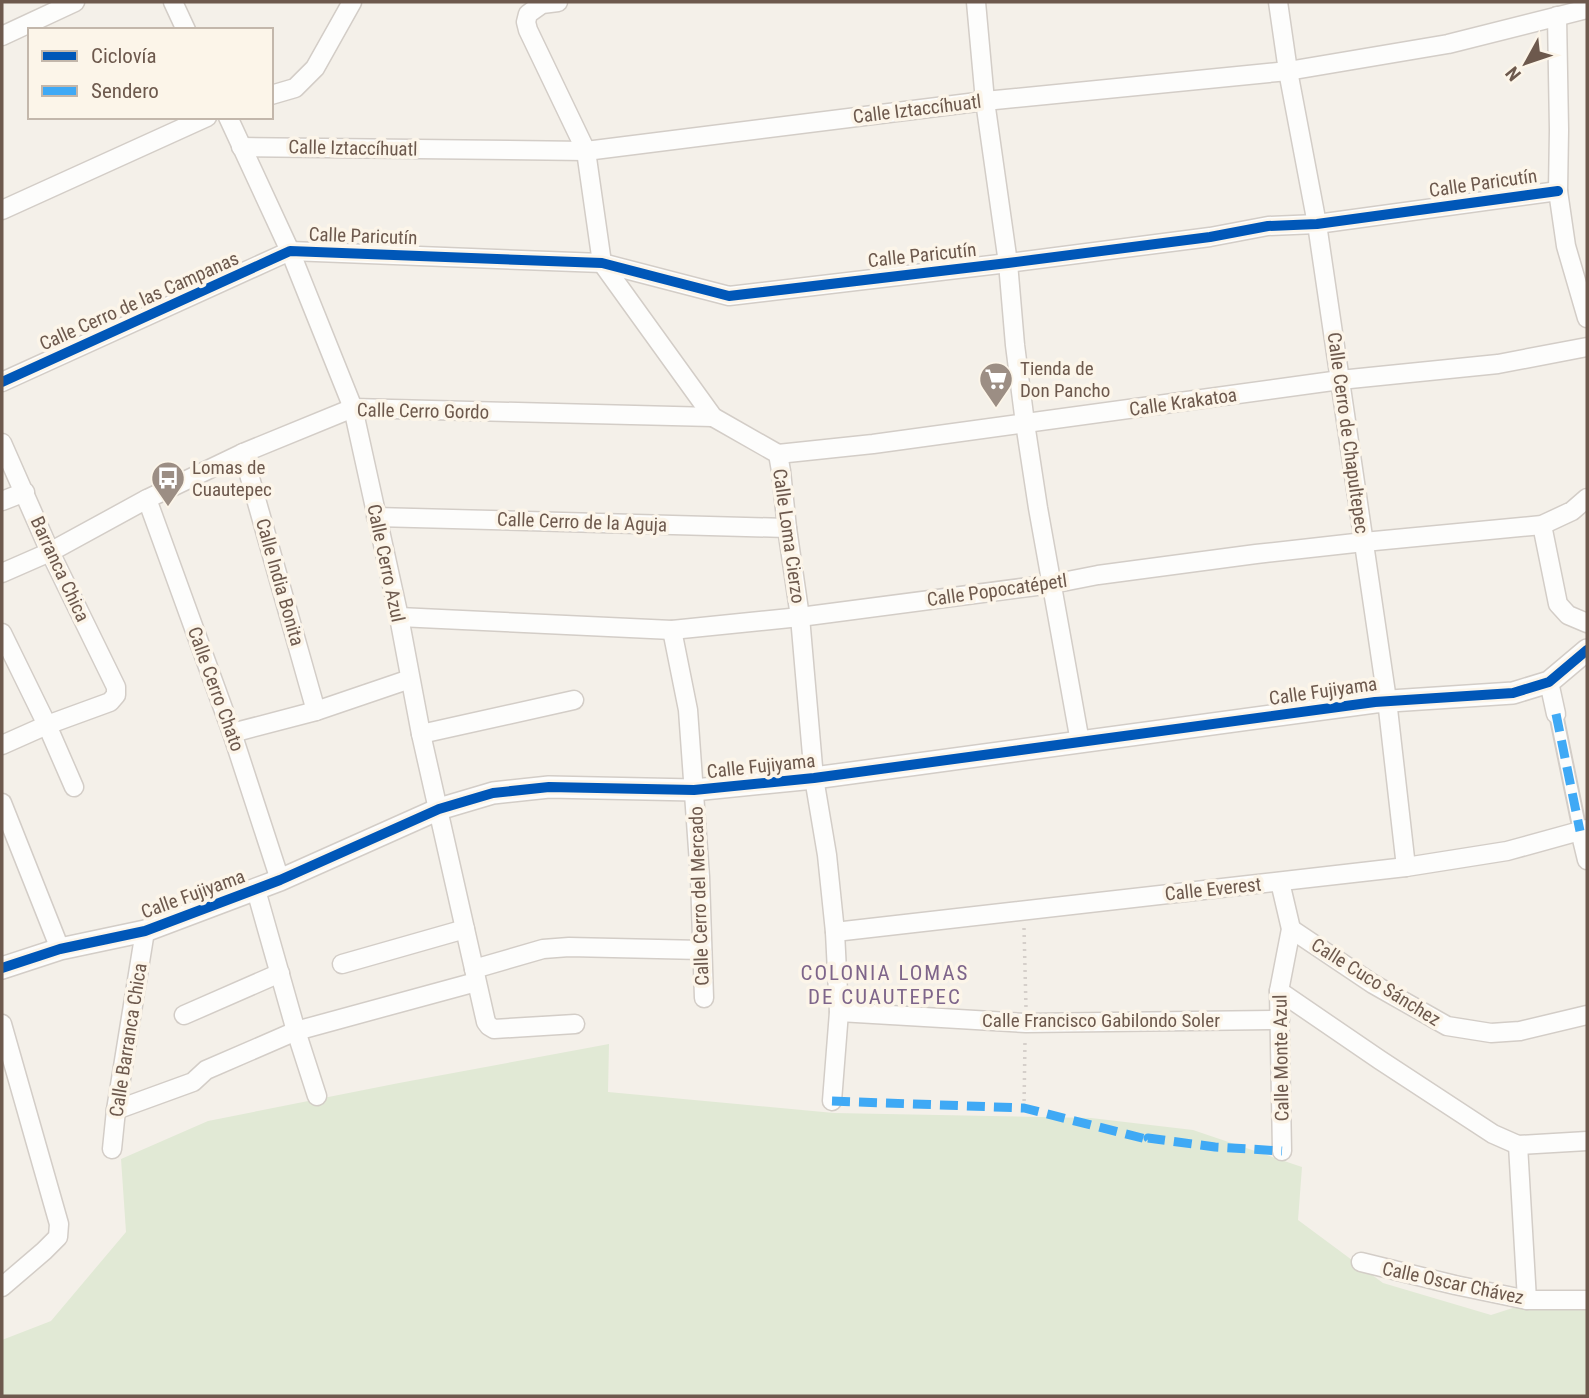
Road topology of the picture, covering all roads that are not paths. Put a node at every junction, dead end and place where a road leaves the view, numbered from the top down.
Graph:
1 (75, 2) edge
2 (173, 2) edge
3 (352, 2) edge
4 (558, 2) edge
5 (976, 2) edge
6 (1278, 2) edge
7 (1587, 9) edge
8 (1557, 16) junction
9 (185, 28) edge
10 (2, 36) edge
11 (1288, 71) junction
12 (273, 94) edge
13 (985, 101) junction
14 (203, 119) edge
15 (229, 119) edge
16 (241, 146) junction
17 (586, 151) junction
18 (1558, 191) junction
19 (2, 209) edge
20 (1317, 224) junction
21 (290, 251) junction
22 (602, 263) junction
23 (1008, 263) junction
24 (1587, 318) edge
25 (1587, 347) edge
26 (1340, 380) junction
27 (2, 382) edge
28 (353, 408) junction
29 (713, 417) junction
30 (1025, 423) junction
31 (2, 443) edge
32 (243, 453) junction
33 (778, 454) junction
34 (15, 480) edge
35 (1587, 498) edge
36 (148, 499) junction
37 (2, 501) edge
38 (376, 517) junction
39 (1542, 525) junction
40 (787, 528) junction
41 (1364, 542) junction
42 (50, 552) junction
43 (2, 573) edge
44 (1052, 584) junction
45 (398, 617) junction
46 (800, 617) junction
47 (1587, 623) edge
48 (672, 630) junction
49 (2, 633) edge
50 (1587, 650) edge
51 (410, 679) junction
52 (1549, 681) junction
53 (574, 700) dead end
54 (1387, 700) junction
55 (316, 711) junction
56 (1556, 714) joint
57 (47, 725) junction
58 (232, 733) junction
59 (421, 734) junction
60 (1080, 742) junction
61 (2, 745) edge
62 (814, 778) junction
63 (74, 787) dead end
64 (695, 790) junction
65 (2, 803) edge
66 (439, 809) junction
67 (1584, 830) edge
68 (1587, 860) edge
69 (1406, 867) junction
70 (280, 880) junction
71 (1280, 882) junction
72 (256, 890) junction
73 (464, 929) junction
74 (1291, 929) junction
75 (145, 931) junction
76 (835, 932) junction
77 (60, 949) junction
78 (702, 950) junction
79 (342, 964) dead end
80 (2, 968) edge
81 (280, 973) junction
82 (475, 976) junction
83 (1279, 991) junction
84 (704, 998) dead end
85 (839, 1012) junction
86 (184, 1015) dead end
87 (1587, 1015) edge
88 (1280, 1020) junction
89 (2, 1024) edge
90 (575, 1024) dead end
91 (296, 1031) junction
92 (317, 1096) dead end
93 (832, 1101) dead end
94 (116, 1110) junction
95 (1587, 1141) edge
96 (1518, 1145) junction
97 (112, 1149) dead end
98 (1282, 1152) dead end
99 (1361, 1262) dead end
100 (2, 1287) edge
101 (1527, 1300) junction
102 (1587, 1300) edge

1 - 10 street
2 - 9 street
3 - 12 street
4 - 17 street, Calle Loma Cierzo
5 - 13 street
6 - 11 street, Calle Cerro de Chapultepec
7 - 8 street, Calle Iztaccíhuatl
8 - 11 street, Calle Iztaccíhuatl
8 - 18 street
11 - 13 street, Calle Iztaccíhuatl
11 - 20 street, Calle Cerro de Chapultepec
13 - 17 street, Calle Iztaccíhuatl
13 - 23 street
14 - 19 street
15 - 16 street, Calle Cerro Azul
16 - 17 street, Calle Iztaccíhuatl
16 - 21 street, Calle Cerro Azul
17 - 22 street, Calle Loma Cierzo
18 - 20 street, Calle Paricutín
18 - 24 street
20 - 23 street, Calle Paricutín
20 - 26 street, Calle Cerro de Chapultepec
21 - 22 street, Calle Paricutín
21 - 27 street, Calle Cerro de las Campanas
21 - 28 street, Calle Cerro Azul
22 - 23 street, Calle Paricutín
22 - 29 street, Calle Loma Cierzo
23 - 30 street
25 - 26 street, Calle Krakatoa
26 - 30 street, Calle Krakatoa
26 - 41 street, Calle Cerro de Chapultepec
28 - 29 street, Calle Cerro Gordo
28 - 32 street, Calle Cerro Gordo
28 - 38 street, Calle Cerro Azul
29 - 33 street, Calle Loma Cierzo
30 - 33 street, Calle Krakatoa
30 - 44 street
31 - 34 street, Barranca Chica
32 - 36 street, Calle Cerro Gordo
32 - 55 street, Calle India Bonita
33 - 40 street, Calle Loma Cierzo
34 - 37 street
34 - 42 street, Barranca Chica
35 - 39 street, Calle Popocatépetl
36 - 42 street, Calle Cerro Gordo
36 - 58 street, Calle Cerro Chato
38 - 40 street, Calle Cerro de la Aguja
38 - 45 street, Calle Cerro Azul
39 - 41 street, Calle Popocatépetl
39 - 47 street
40 - 46 street, Calle Loma Cierzo
41 - 44 street, Calle Popocatépetl
41 - 54 street, Calle Cerro de Chapultepec
42 - 43 street, Calle Cerro Gordo
42 - 57 street, Barranca Chica
44 - 46 street, Calle Popocatépetl
44 - 60 street
45 - 48 street, Calle Popocatépetl
45 - 51 street, Calle Cerro Azul
46 - 48 street, Calle Popocatépetl
46 - 62 street, Calle Loma Cierzo
48 - 64 street, Calle Cerro del Mercado
49 - 57 street
50 - 52 street
51 - 55 street
51 - 59 street, Calle Cerro Azul
52 - 54 street, Calle Fujiyama
52 - 56 street
53 - 59 street
54 - 60 street, Calle Fujiyama
54 - 69 street, Calle Cerro de Chapultepec
55 - 58 street
56 - 67 street
57 - 61 street
57 - 63 street
58 - 70 street, Calle Cerro Chato
59 - 66 street, Calle Cerro Azul
60 - 62 street, Calle Fujiyama
62 - 64 street, Calle Fujiyama
62 - 76 street, Calle Loma Cierzo
64 - 66 street, Calle Fujiyama
64 - 78 street, Calle Cerro del Mercado
65 - 77 street
66 - 70 street, Calle Fujiyama
66 - 73 street, Calle Cerro Azul
67 - 68 street
67 - 69 street, Calle Everest
69 - 71 street, Calle Everest
70 - 72 street, Calle Fujiyama
71 - 74 street, Calle Monte Azul
71 - 76 street, Calle Everest
72 - 75 street, Calle Fujiyama
72 - 81 street
73 - 79 street
73 - 82 street, Calle Cerro Azul
74 - 83 street, Calle Monte Azul
74 - 87 street, Calle Cuco Sánchez
75 - 77 street, Calle Fujiyama
75 - 94 street, Calle Barranca Chica
76 - 85 street, Calle Loma Cierzo
77 - 80 street, Calle Fujiyama
78 - 82 street
78 - 84 street, Calle Cerro del Mercado
81 - 86 street
81 - 91 street
82 - 90 street, Calle Cerro Azul
82 - 91 street
83 - 88 street, Calle Monte Azul
83 - 96 street
85 - 88 street, Calle Francisco Gabilondo Soler
85 - 93 street, Calle Loma Cierzo
88 - 98 street, Calle Monte Azul
89 - 100 street
91 - 92 street
91 - 94 street
94 - 97 street, Calle Barranca Chica
95 - 96 street
96 - 101 street
99 - 101 street, Calle Oscar Chávez
101 - 102 street, Calle Oscar Chávez

